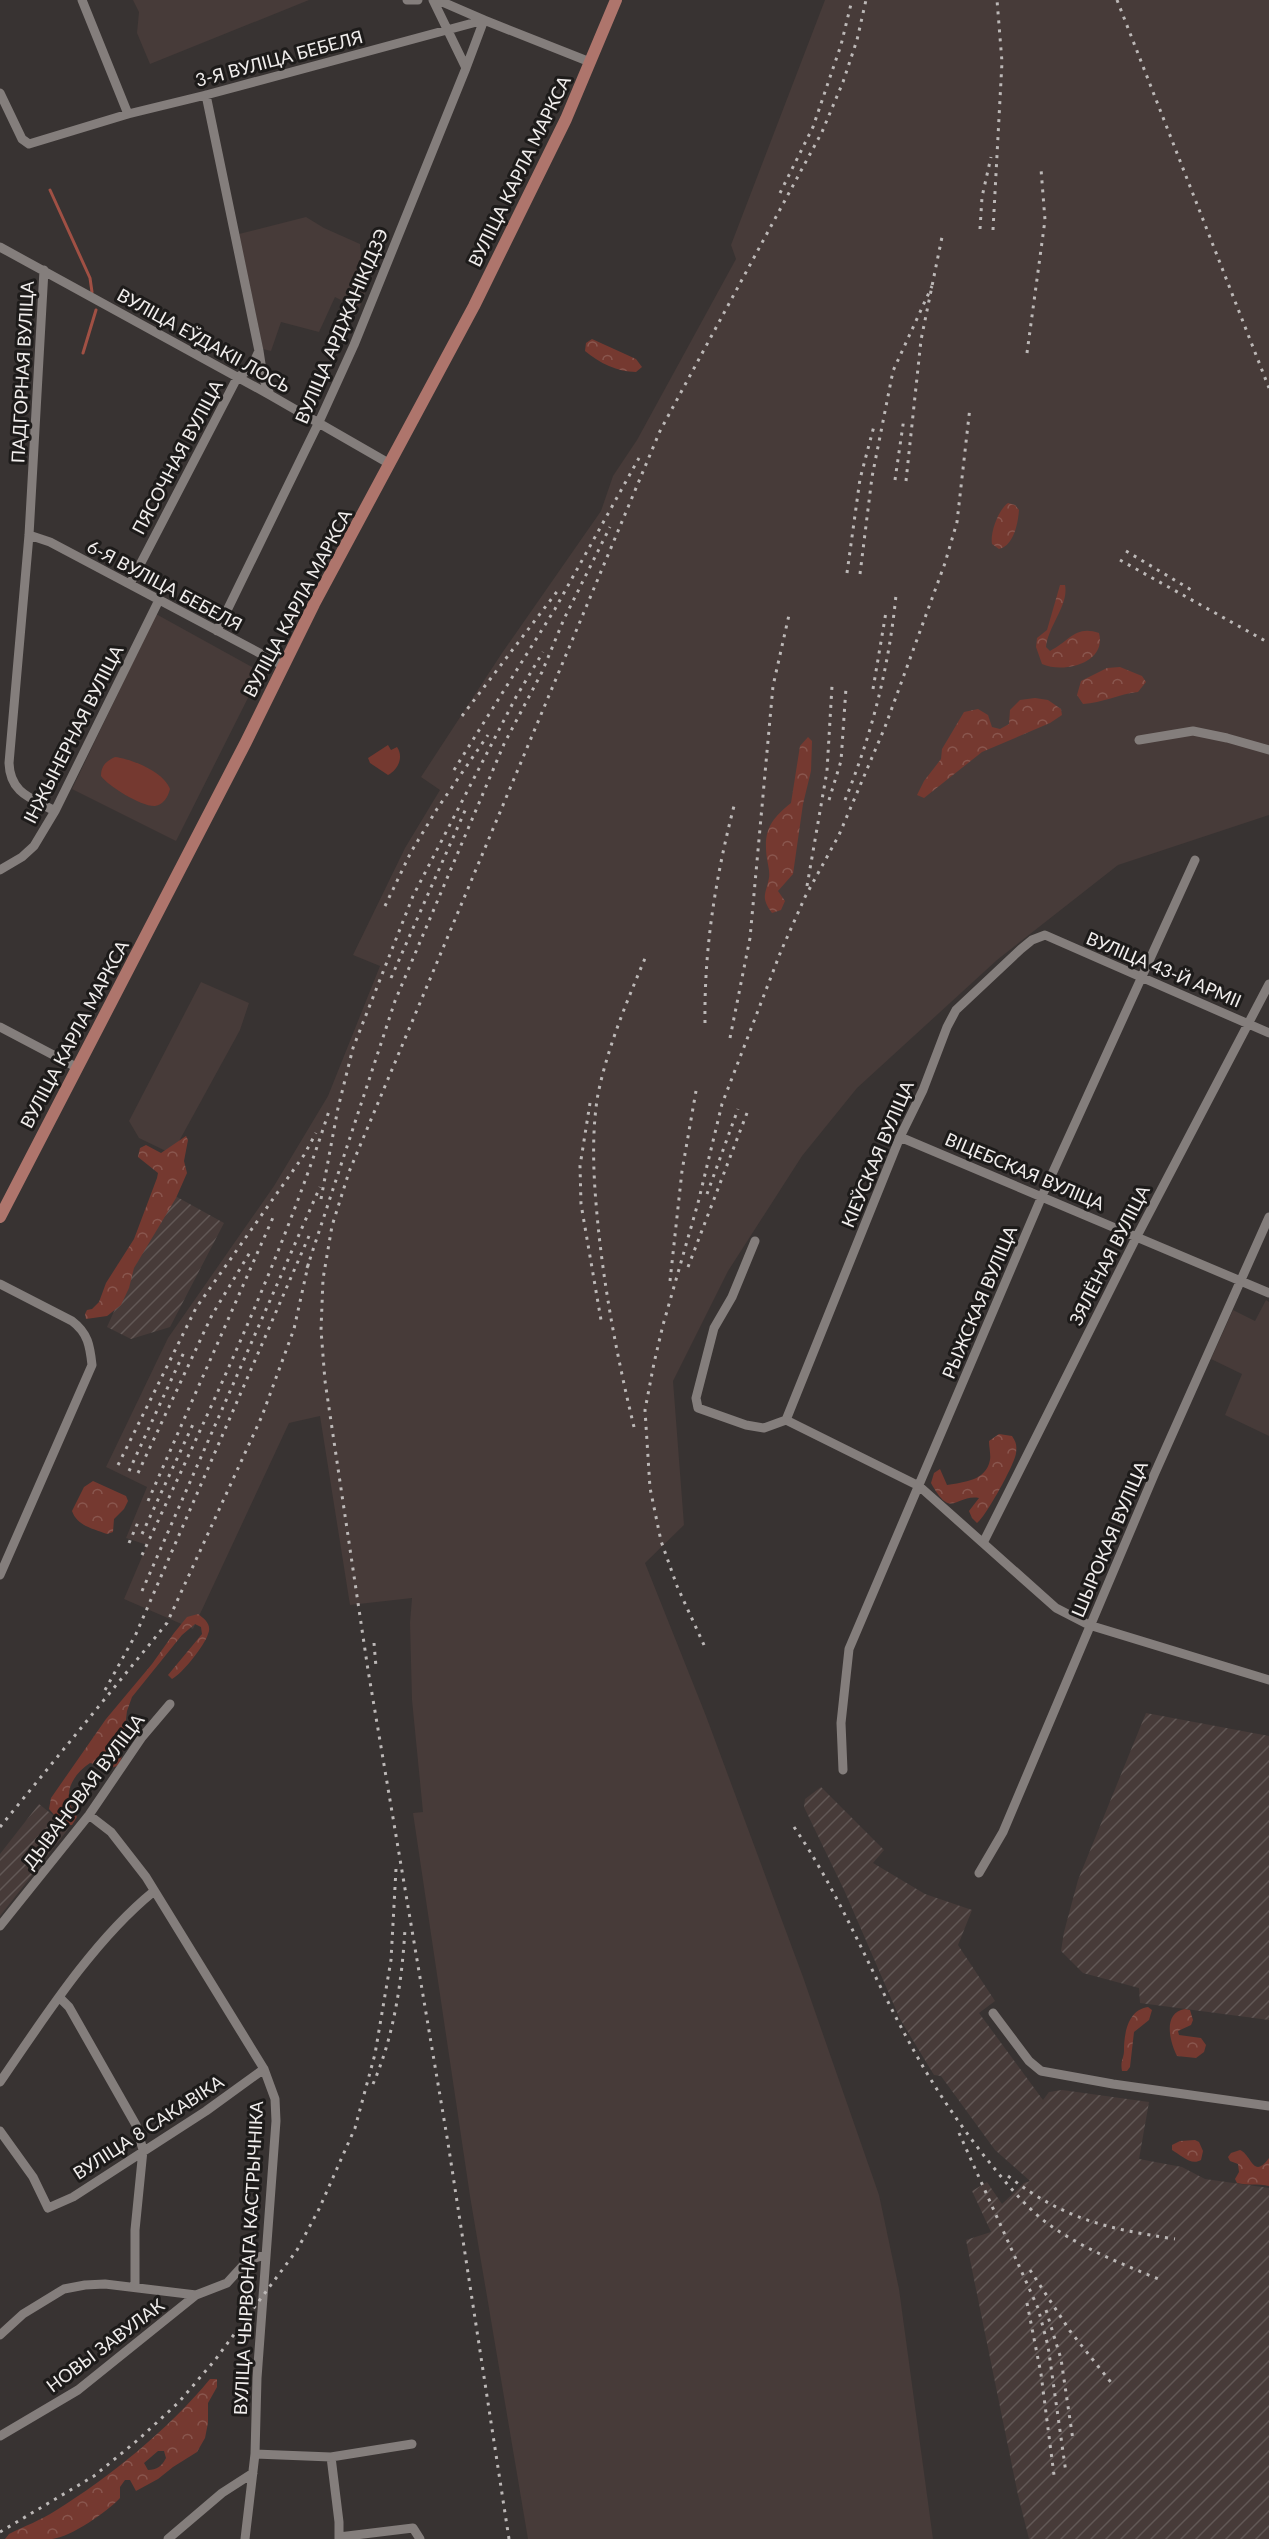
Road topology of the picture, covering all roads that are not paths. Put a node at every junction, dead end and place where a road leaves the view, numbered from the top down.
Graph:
1 (82, 0) edge
2 (407, 0) edge
3 (418, 0) edge
4 (435, 0) edge
5 (616, 0) edge
6 (484, 20) junction
7 (448, 30) junction
8 (590, 62) junction
9 (466, 68) junction
10 (0, 93) edge
11 (207, 95) junction
12 (128, 114) junction
13 (0, 248) edge
14 (44, 270) junction
15 (259, 351) junction
16 (237, 378) junction
17 (270, 395) junction
18 (319, 422) junction
19 (390, 464) junction
20 (29, 535) junction
21 (130, 584) junction
22 (159, 600) junction
23 (217, 631) junction
24 (284, 666) junction
25 (1140, 740) dead end
26 (1269, 750) edge
27 (55, 811) junction
28 (1196, 860) dead end
29 (0, 870) edge
30 (1045, 935) joint
31 (1142, 978) junction
32 (1269, 984) edge
33 (1248, 1024) junction
34 (0, 1027) edge
35 (1269, 1033) edge
36 (78, 1068) junction
37 (900, 1137) junction
38 (1042, 1196) junction
39 (0, 1217) edge
40 (1269, 1217) edge
41 (1137, 1236) junction
42 (755, 1241) dead end
43 (1241, 1281) junction
44 (0, 1284) edge
45 (1269, 1293) edge
46 (786, 1420) junction
47 (919, 1486) junction
48 (983, 1543) junction
49 (0, 1575) edge
50 (1089, 1624) junction
51 (1269, 1680) edge
52 (170, 1704) dead end
53 (843, 1770) dead end
54 (90, 1815) junction
55 (979, 1873) dead end
56 (153, 1892) junction
57 (0, 1926) edge
58 (60, 1998) junction
59 (993, 2013) dead end
60 (264, 2069) junction
61 (0, 2082) edge
62 (1269, 2106) edge
63 (0, 2130) edge
64 (143, 2150) junction
65 (265, 2255) junction
66 (135, 2287) junction
67 (196, 2295) junction
68 (0, 2335) edge
69 (0, 2436) edge
70 (412, 2444) dead end
71 (255, 2454) junction
72 (331, 2457) junction
73 (253, 2473) junction
74 (339, 2538) edge
75 (168, 2539) edge
76 (245, 2539) edge
77 (420, 2539) edge

1 - 12 street
2 - 3 street
4 - 6 street
4 - 7 street
5 - 8 main road, ВУЛІЦА КАРЛА МАРКСА
6 - 7 street, 3-Я ВУЛІЦА БЕБЕЛЯ
6 - 8 street
6 - 9 street, ВУЛІЦА АРДЖАНІКІДЗЭ
7 - 9 street
7 - 11 street, 3-Я ВУЛІЦА БЕБЕЛЯ
8 - 19 main road, ВУЛІЦА КАРЛА МАРКСА
9 - 18 street, ВУЛІЦА АРДЖАНІКІДЗЭ
10 - 12 street, 3-Я ВУЛІЦА БЕБЕЛЯ
11 - 12 street, 3-Я ВУЛІЦА БЕБЕЛЯ
11 - 15 street
13 - 14 street, ВУЛІЦА ЕЎДАКІІ ЛОСЬ
14 - 16 street, ВУЛІЦА ЕЎДАКІІ ЛОСЬ
14 - 20 street, ПАДГОРНАЯ ВУЛІЦА
15 - 16 street, ПЯСОЧНАЯ ВУЛІЦА
15 - 17 street
16 - 17 street, ВУЛІЦА ЕЎДАКІІ ЛОСЬ
16 - 21 street, ПЯСОЧНАЯ ВУЛІЦА
17 - 18 street, ВУЛІЦА ЕЎДАКІІ ЛОСЬ
18 - 19 street, ВУЛІЦА ЕЎДАКІІ ЛОСЬ
18 - 23 street, ВУЛІЦА АРДЖАНІКІДЗЭ
19 - 24 main road, ВУЛІЦА КАРЛА МАРКСА
20 - 21 street, 6-Я ВУЛІЦА БЕБЕЛЯ
20 - 27 street, ПАДГОРНАЯ ВУЛІЦА
21 - 22 street, 6-Я ВУЛІЦА БЕБЕЛЯ
22 - 23 street, 6-Я ВУЛІЦА БЕБЕЛЯ
22 - 27 street, ІНЖЫНЕРНАЯ ВУЛІЦА
23 - 24 street, 6-Я ВУЛІЦА БЕБЕЛЯ
24 - 36 main road, ВУЛІЦА КАРЛА МАРКСА
25 - 26 street
27 - 29 street, ІНЖЫНЕРНАЯ ВУЛІЦА
28 - 31 street, РЫЖСКАЯ ВУЛІЦА
30 - 31 street, ВУЛІЦА 43-Й АРМІІ
30 - 37 street, КІЕЎСКАЯ ВУЛІЦА
31 - 33 street, ВУЛІЦА 43-Й АРМІІ
31 - 38 street, РЫЖСКАЯ ВУЛІЦА
32 - 33 street, ЗЯЛЁНАЯ ВУЛІЦА
33 - 35 street, ВУЛІЦА 43-Й АРМІІ
33 - 41 street, ЗЯЛЁНАЯ ВУЛІЦА
34 - 36 street
36 - 39 main road, ВУЛІЦА КАРЛА МАРКСА
37 - 38 street, ВІЦЕБСКАЯ ВУЛІЦА
37 - 46 street, КІЕЎСКАЯ ВУЛІЦА
38 - 41 street, ВІЦЕБСКАЯ ВУЛІЦА
38 - 47 street, РЫЖСКАЯ ВУЛІЦА
40 - 43 street, ШЫРОКАЯ ВУЛІЦА
41 - 43 street, ВІЦЕБСКАЯ ВУЛІЦА
41 - 48 street, ЗЯЛЁНАЯ ВУЛІЦА
42 - 46 street
43 - 45 street, ВІЦЕБСКАЯ ВУЛІЦА
43 - 50 street, ШЫРОКАЯ ВУЛІЦА
44 - 49 street
46 - 47 street
47 - 48 street
47 - 53 street, РЫЖСКАЯ ВУЛІЦА
48 - 50 street
50 - 51 street
50 - 55 street, ШЫРОКАЯ ВУЛІЦА
52 - 54 street, ДЫВАНОВАЯ ВУЛІЦА
54 - 56 street, ВУЛІЦА ЧЫРВОНАГА КАСТРЫЧНІКА
54 - 57 street, ДЫВАНОВАЯ ВУЛІЦА
56 - 58 street
56 - 60 street, ВУЛІЦА ЧЫРВОНАГА КАСТРЫЧНІКА
58 - 61 street
58 - 64 street
59 - 62 street
60 - 64 street, ВУЛІЦА 8 САКАВІКА
60 - 65 street, ВУЛІЦА ЧЫРВОНАГА КАСТРЫЧНІКА
63 - 64 street, ВУЛІЦА 8 САКАВІКА
64 - 66 street
65 - 67 street
65 - 71 street, ВУЛІЦА ЧЫРВОНАГА КАСТРЫЧНІКА
66 - 67 street
66 - 68 street
67 - 69 street, НОВЫ ЗАВУЛАК
70 - 72 street
71 - 72 street
71 - 73 street, ВУЛІЦА ЧЫРВОНАГА КАСТРЫЧНІКА
72 - 74 street
73 - 75 street
73 - 76 street, ВУЛІЦА ЧЫРВОНАГА КАСТРЫЧНІКА
74 - 77 street

